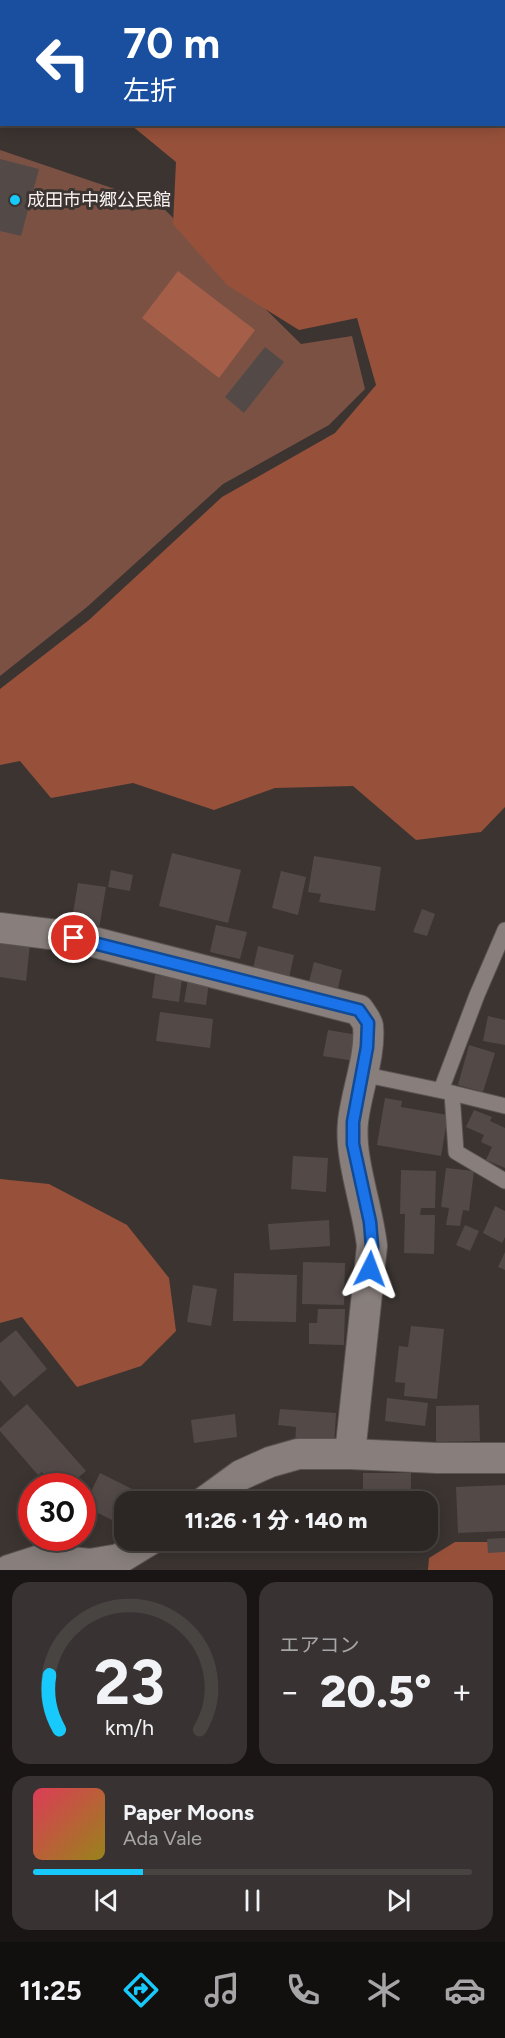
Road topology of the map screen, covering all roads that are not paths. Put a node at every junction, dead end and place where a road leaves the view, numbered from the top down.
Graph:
1 (0, 928) edge
2 (505, 930) edge
3 (362, 1074) junction
4 (447, 1091) junction
5 (505, 1106) edge
6 (505, 1181) edge
7 (350, 1454) junction
8 (505, 1458) edge
9 (219, 1491) edge
10 (131, 1551) edge
11 (106, 1566) edge
12 (9, 1570) edge

1 - 3 street
2 - 4 lane
3 - 4 lane
3 - 7 street
4 - 5 lane
4 - 6 lane
7 - 8 street
7 - 9 street
10 - 11 street
11 - 12 street

